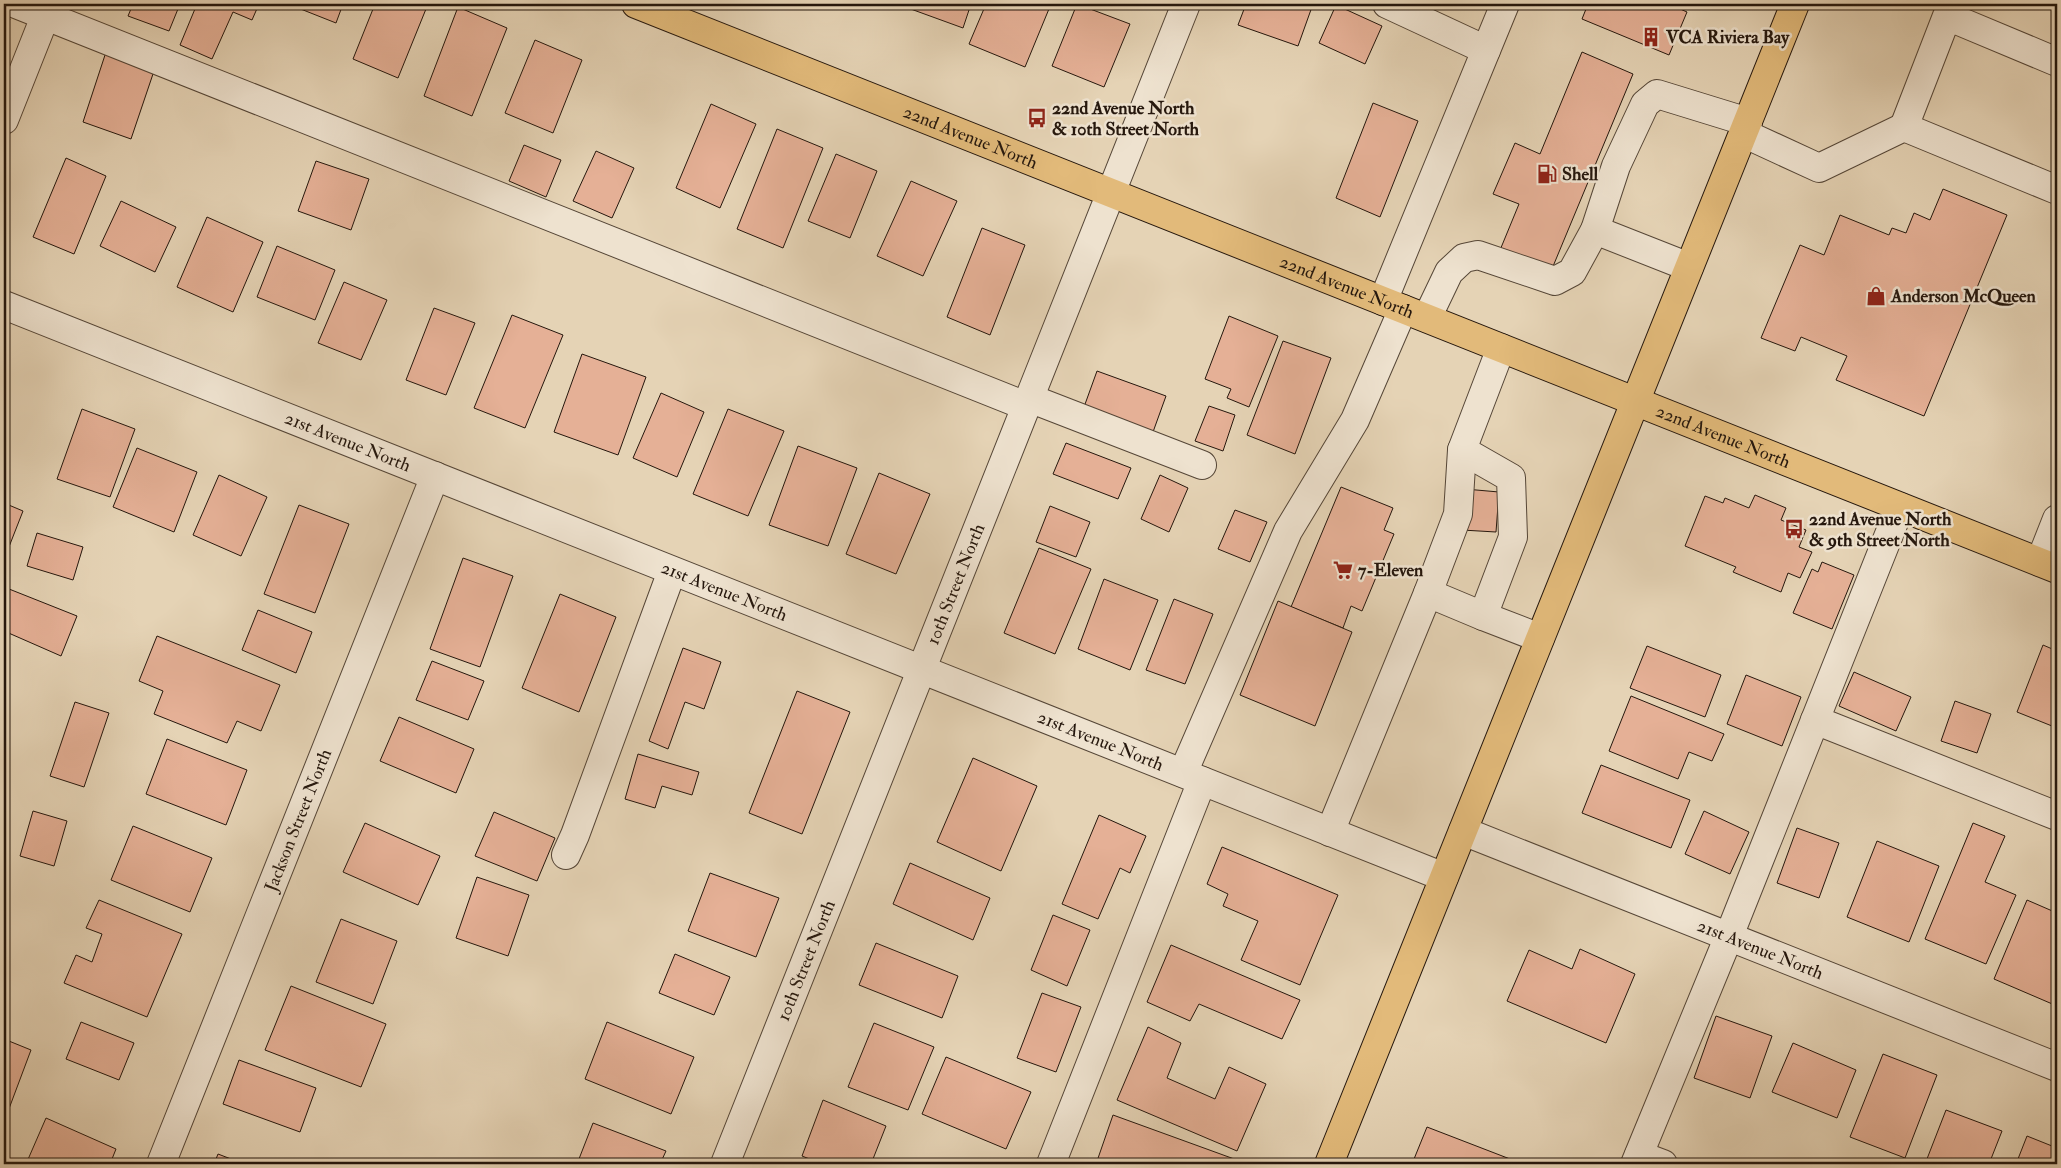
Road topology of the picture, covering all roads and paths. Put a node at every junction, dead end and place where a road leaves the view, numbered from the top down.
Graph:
1 (16, 4) edge
2 (636, 4) edge
3 (1186, 4) edge
4 (1387, 4) edge
5 (1505, 4) edge
6 (1795, 4) edge
7 (48, 10) edge
8 (1486, 50) junction
9 (2057, 62) edge
10 (4, 120) edge
11 (1904, 127) junction
12 (1746, 128) junction
13 (2057, 190) edge
14 (1111, 193) junction
15 (1595, 230) junction
16 (1690, 267) junction
17 (4, 305) edge
18 (1405, 310) junction
19 (1502, 348) junction
20 (1636, 401) junction
21 (1028, 402) junction
22 (1462, 450) junction
23 (1202, 465) dead end
24 (435, 476) junction
25 (1900, 507) junction
26 (2057, 519) edge
27 (2049, 566) edge
28 (672, 571) junction
29 (1428, 593) junction
30 (1483, 616) junction
31 (1540, 638) junction
32 (922, 670) junction
33 (1815, 720) junction
34 (1193, 777) junction
35 (2057, 816) edge
36 (1463, 831) junction
37 (1330, 832) junction
38 (566, 855) dead end
39 (1444, 877) junction
40 (1729, 936) junction
41 (2057, 1067) edge
42 (1646, 1161) edge
43 (161, 1164) edge
44 (725, 1164) edge
45 (1051, 1164) edge
46 (1329, 1164) edge

1 - 7 street
2 - 14 main road, 22nd Avenue North
3 - 14 street, 10th Street North
4 - 8 street
5 - 8 street
6 - 12 main road
7 - 10 street
7 - 21 street
8 - 18 street
9 - 11 street
11 - 12 street
11 - 13 street
12 - 15 street
12 - 16 main road
14 - 18 main road, 22nd Avenue North
14 - 21 street, 10th Street North
15 - 16 street
15 - 18 street
16 - 20 main road
17 - 24 street, 21st Avenue North
18 - 19 main road, 22nd Avenue North
18 - 34 street
19 - 20 main road, 22nd Avenue North
19 - 22 street
20 - 25 main road, 22nd Avenue North
20 - 31 main road
21 - 23 street
21 - 32 street, 10th Street North
22 - 29 street
22 - 30 street
24 - 28 street, 21st Avenue North
24 - 43 street, Jackson Street North
25 - 27 main road, 22nd Avenue North
25 - 33 street
26 - 27 street
28 - 32 street, 21st Avenue North
28 - 38 street
29 - 30 street
29 - 37 street
30 - 31 street
31 - 36 main road
32 - 34 street, 21st Avenue North
32 - 44 street, 10th Street North
33 - 35 street
33 - 40 street
34 - 37 street, 21st Avenue North
34 - 45 street
36 - 39 main road
36 - 40 street, 21st Avenue North
37 - 39 street, 21st Avenue North
39 - 46 main road
40 - 41 street, 21st Avenue North
40 - 42 street

